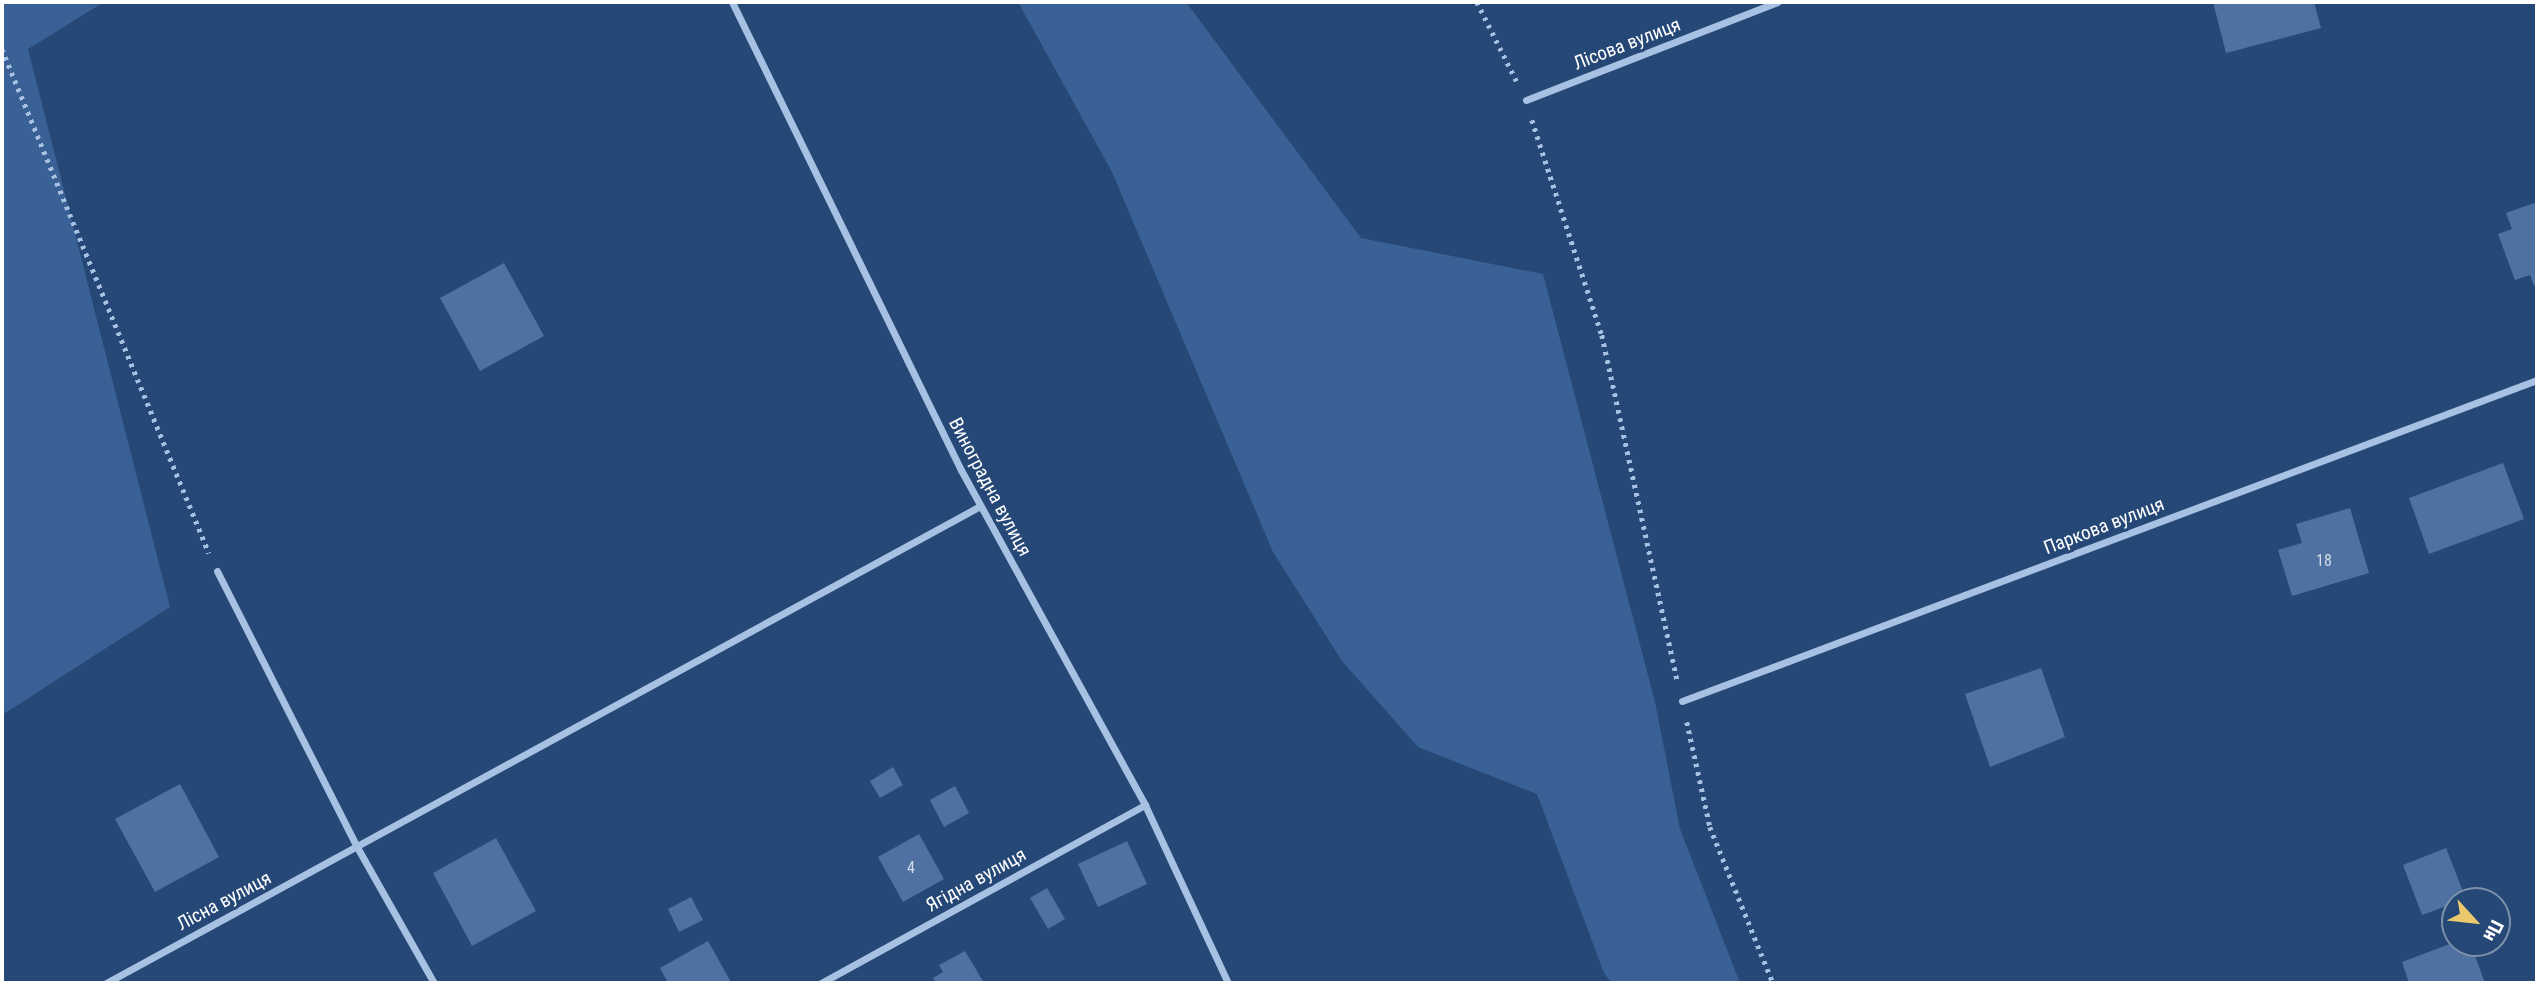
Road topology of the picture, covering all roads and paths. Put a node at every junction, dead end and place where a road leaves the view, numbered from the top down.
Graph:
1 (732, 2) edge
2 (1476, 2) edge
3 (1778, 2) edge
4 (2, 49) edge
5 (1526, 100) junction
6 (2537, 380) edge
7 (980, 506) junction
8 (217, 570) joint
9 (1682, 701) junction
10 (1145, 805) junction
11 (357, 847) junction
12 (106, 983) edge
13 (434, 983) edge
14 (821, 983) edge
15 (1228, 983) edge
16 (1773, 983) edge

1 - 7 street, Виноградна вулиця
2 - 5 path
3 - 5 street, Лісова вулиця
4 - 8 path
5 - 9 path
6 - 9 street, Паркова вулиця
7 - 10 street, Виноградна вулиця
7 - 11 street, Лісна вулиця
8 - 11 street
9 - 16 path
10 - 14 street, Ягідна вулиця
10 - 15 street, Виноградна вулиця
11 - 12 street, Лісна вулиця
11 - 13 street

